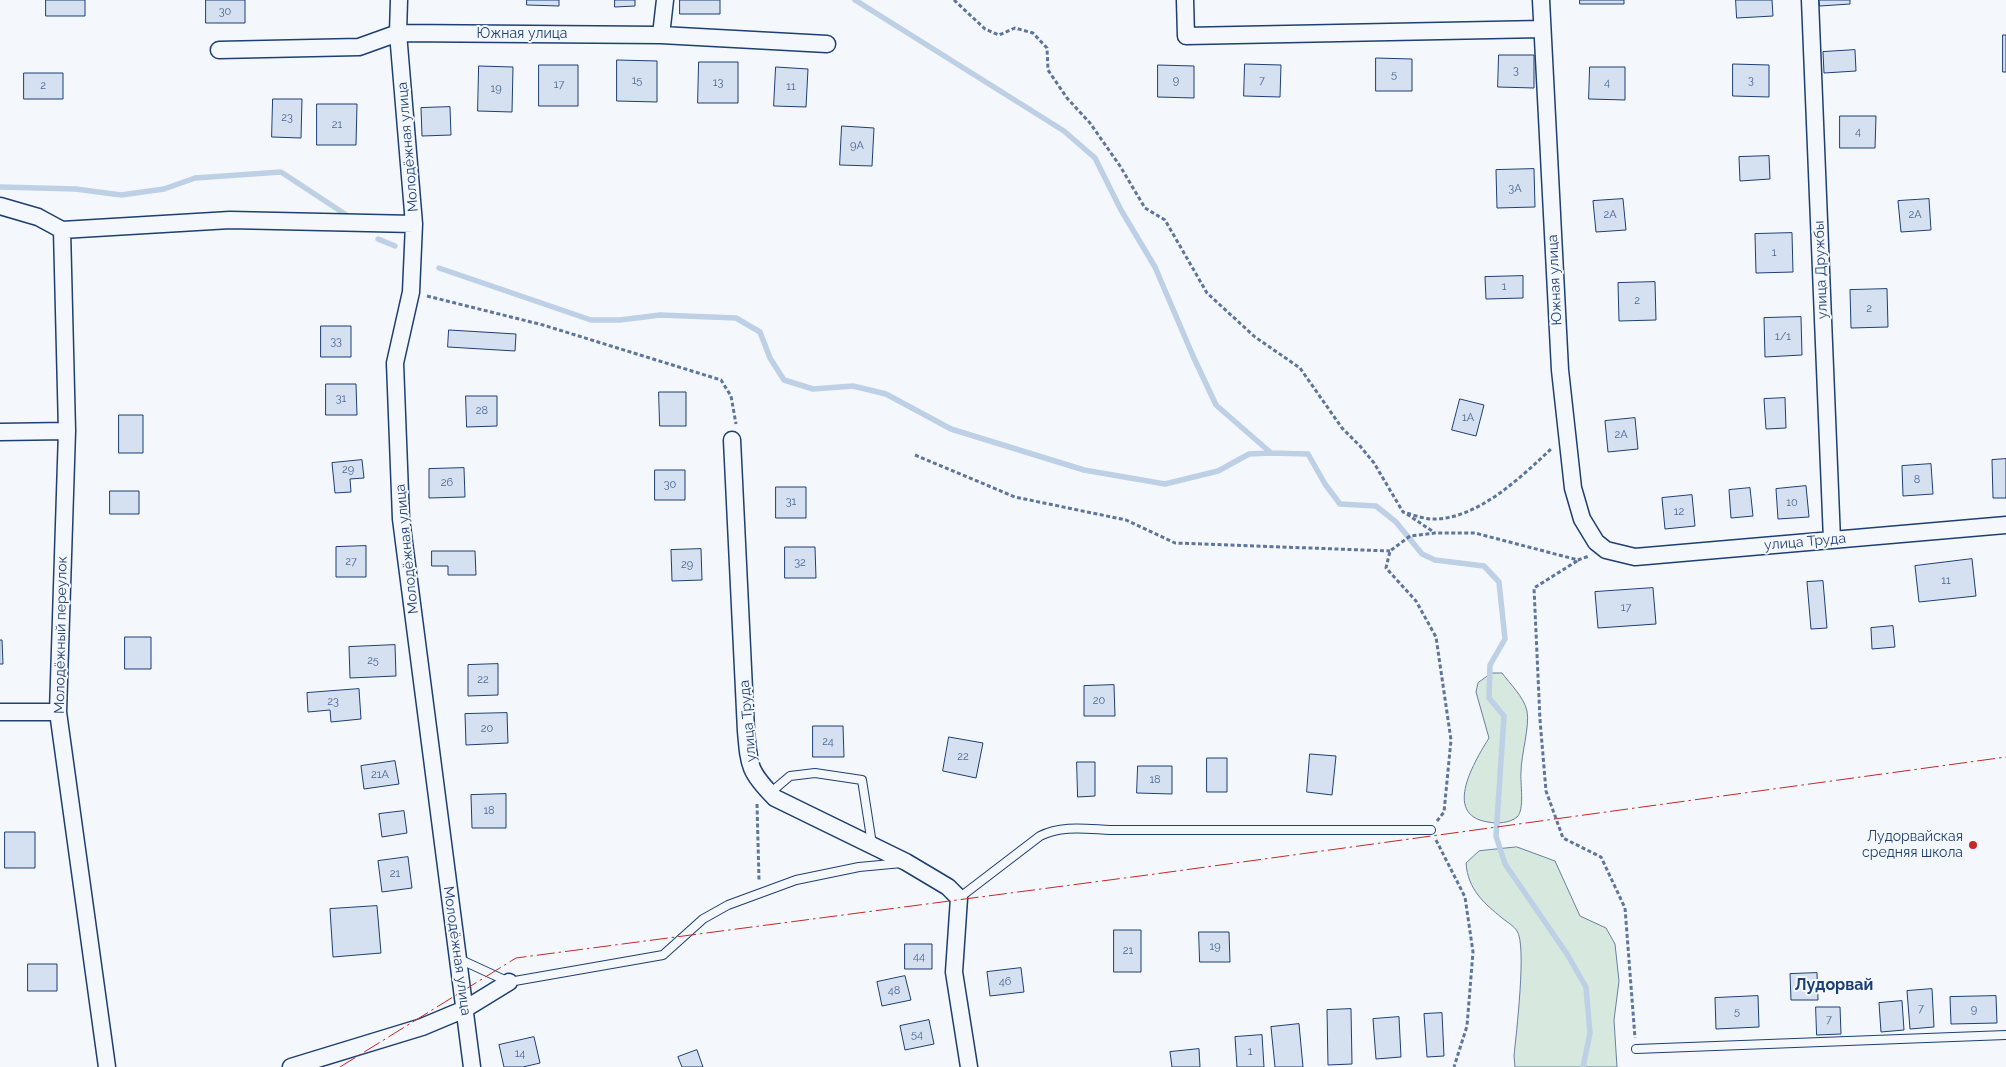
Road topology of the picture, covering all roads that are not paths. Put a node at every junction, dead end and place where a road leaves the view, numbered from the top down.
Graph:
1 (399, 0) edge
2 (666, 0) edge
3 (1185, 0) edge
4 (1541, 0) edge
5 (1810, 0) edge
6 (1542, 29) junction
7 (398, 33) junction
8 (662, 35) junction
9 (827, 44) dead end
10 (219, 50) dead end
11 (0, 206) edge
12 (414, 224) junction
13 (62, 230) junction
14 (67, 431) junction
15 (0, 432) edge
16 (734, 434) road end
17 (2006, 525) edge
18 (1832, 540) junction
19 (1606, 550) joint
20 (0, 712) edge
21 (58, 712) junction
22 (770, 793) junction
23 (1431, 830) road end
24 (872, 846) junction
25 (906, 862) junction
26 (954, 893) junction
27 (457, 958) junction
28 (509, 982) junction
29 (465, 1009) junction
30 (2006, 1035) edge
31 (1636, 1048) road end
32 (107, 1067) edge
33 (291, 1067) edge
34 (472, 1067) edge
35 (969, 1067) edge

1 - 7 street, Молодёжная улица
2 - 8 street
3 - 6 street
4 - 6 street, Южная улица
5 - 18 street, улица Дружбы
6 - 19 street, Южная улица
7 - 8 street, Южная улица
7 - 10 street, Южная улица
7 - 12 street, Молодёжная улица
8 - 9 street, Южная улица
11 - 13 street
12 - 13 street
12 - 27 street, Молодёжная улица
13 - 14 street, Молодёжный переулок
14 - 15 street
14 - 21 street, Молодёжный переулок
16 - 22 street, улица Труда
17 - 18 street, улица Труда
18 - 19 street, улица Труда
20 - 21 street
21 - 32 street, Молодёжный переулок
22 - 24 street, улица Труда
22 - 24 lane
23 - 26 lane
24 - 25 street, улица Труда
25 - 26 street, улица Труда
25 - 28 lane
26 - 35 street
27 - 28 lane
27 - 29 street, Молодёжная улица
28 - 29 street
29 - 33 street
29 - 34 street, Молодёжная улица
30 - 31 lane

